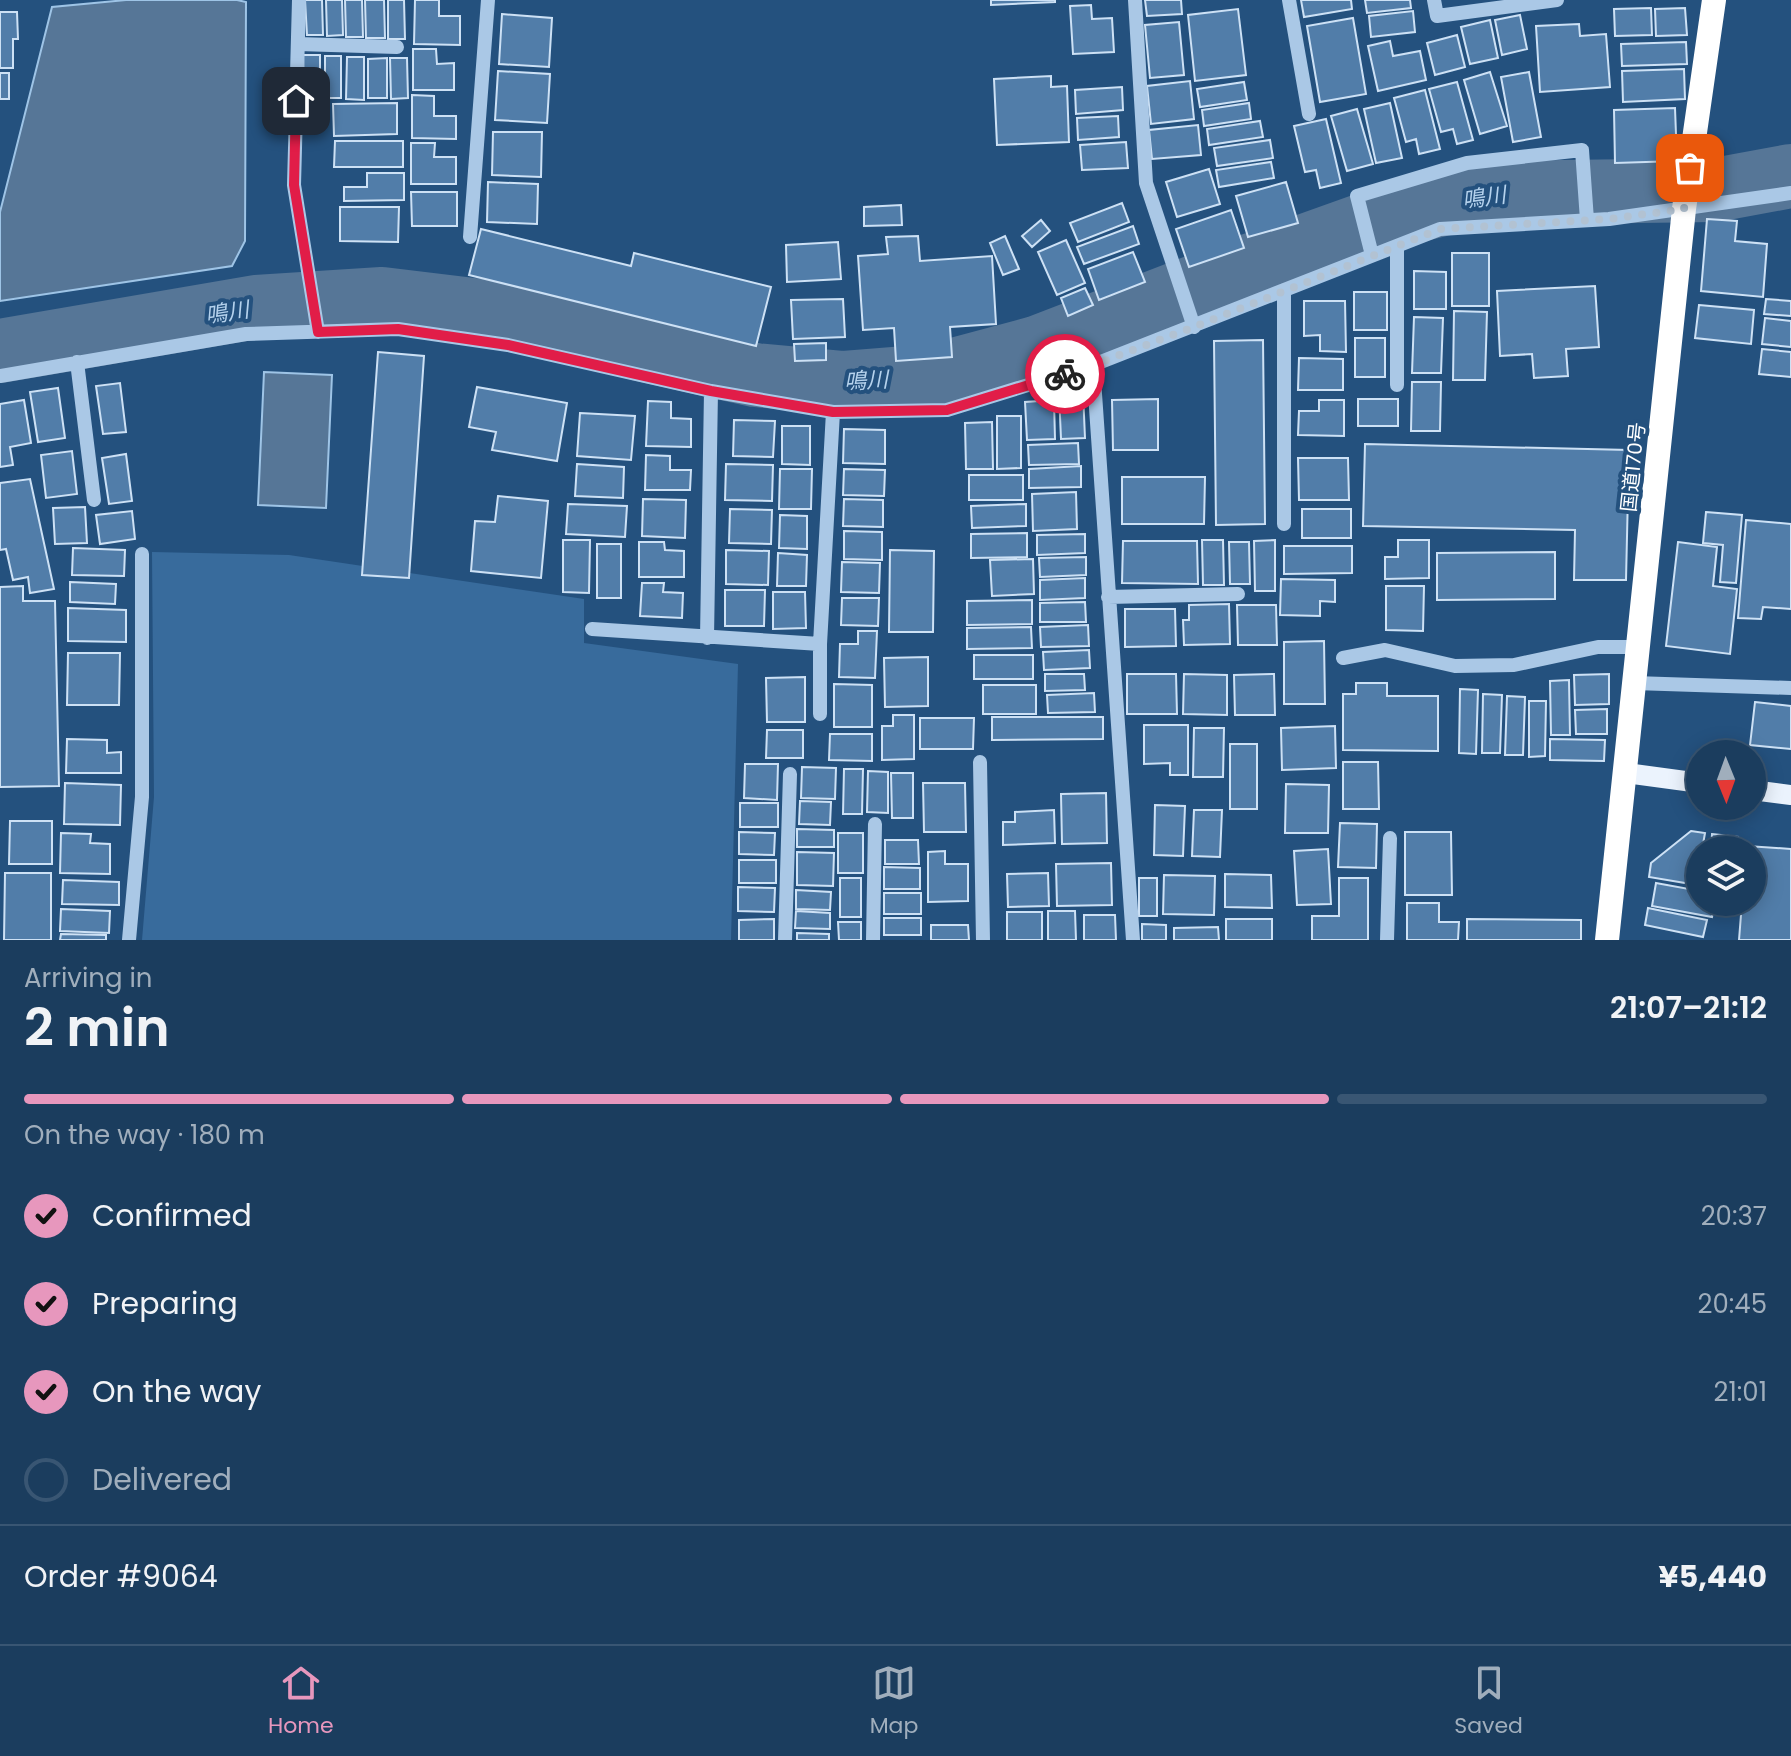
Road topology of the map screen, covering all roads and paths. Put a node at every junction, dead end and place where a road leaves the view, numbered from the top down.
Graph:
1 (299, 0) edge
2 (488, 0) edge
3 (1135, 0) edge
4 (1289, 0) edge
5 (1434, 0) edge
6 (1557, 0) edge
7 (1714, 0) edge
8 (298, 44) junction
9 (397, 47) dead end
10 (1309, 114) dead end
11 (1791, 193) edge
12 (1685, 204) junction
13 (1587, 220) junction
14 (470, 237) dead end
15 (1397, 246) junction
16 (1372, 255) junction
17 (1284, 290) junction
18 (1194, 327) junction
19 (318, 332) junction
20 (77, 362) junction
21 (1093, 365) junction
22 (0, 376) edge
23 (1397, 385) dead end
24 (711, 391) junction
25 (833, 412) junction
26 (94, 500) dead end
27 (1284, 524) dead end
28 (142, 554) dead end
29 (1238, 594) dead end
30 (1108, 597) junction
31 (592, 629) dead end
32 (707, 638) junction
33 (820, 644) junction
34 (1638, 647) junction
35 (1343, 658) dead end
36 (1634, 683) junction
37 (1791, 688) edge
38 (820, 714) dead end
39 (980, 762) dead end
40 (1626, 773) junction
41 (790, 774) dead end
42 (1686, 781) edge
43 (1766, 792) edge
44 (1791, 795) edge
45 (875, 824) dead end
46 (1390, 838) dead end
47 (129, 940) edge
48 (785, 940) edge
49 (873, 940) edge
50 (983, 940) edge
51 (1133, 940) edge
52 (1387, 940) edge
53 (1607, 940) edge

1 - 8 street
2 - 14 street
3 - 18 street
4 - 10 street
5 - 6 street
7 - 12 highway, 国道170号
8 - 9 street
8 - 19 street
11 - 12 street
12 - 13 street
12 - 34 highway, 国道170号
13 - 15 street
13 - 16 street
15 - 16 street
15 - 23 street
16 - 17 street
17 - 18 street
17 - 27 street
18 - 21 street
19 - 20 street
19 - 24 street
20 - 22 street
20 - 26 street
21 - 25 street
21 - 30 street
24 - 25 street
24 - 32 street
25 - 33 street
28 - 47 street
29 - 30 street
30 - 51 street
31 - 32 street
32 - 33 street
33 - 38 street
34 - 35 street
34 - 36 highway, 国道170号
36 - 37 street
36 - 40 highway, 国道170号
39 - 50 street
40 - 42 main road
40 - 53 highway, 国道170号
41 - 48 street
43 - 44 main road
45 - 49 street
46 - 52 street

